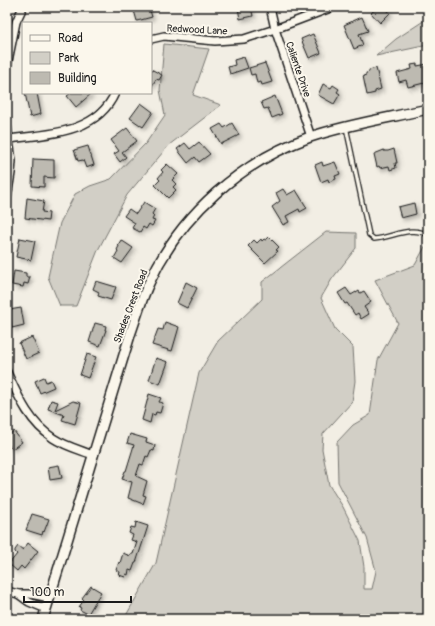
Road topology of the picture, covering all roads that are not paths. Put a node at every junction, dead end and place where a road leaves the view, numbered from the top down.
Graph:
1 (23, 7) edge
2 (270, 7) edge
3 (333, 7) edge
4 (275, 29) junction
5 (152, 39) edge
6 (7, 66) edge
7 (114, 94) edge
8 (428, 109) edge
9 (7, 126) edge
10 (346, 127) junction
11 (312, 137) junction
12 (9, 140) junction
13 (7, 198) edge
14 (428, 235) edge
15 (7, 372) edge
16 (93, 455) junction
17 (7, 591) edge
18 (18, 594) junction
19 (50, 598) junction
20 (46, 610) junction
21 (44, 619) edge

1 - 6 street
2 - 4 street, Caliente Drive
3 - 4 street, Redwood Lane
4 - 5 street, Redwood Lane
4 - 11 street, Caliente Drive
7 - 12 street
8 - 10 street, Shades Crest Road
9 - 12 street
10 - 11 street, Shades Crest Road
10 - 14 lane
11 - 16 street, Shades Crest Road
12 - 13 street
15 - 16 street
16 - 19 street, Shades Crest Road
17 - 18 street
18 - 19 street
18 - 20 street
19 - 20 street, Shades Crest Road
20 - 21 street, Shades Crest Road

